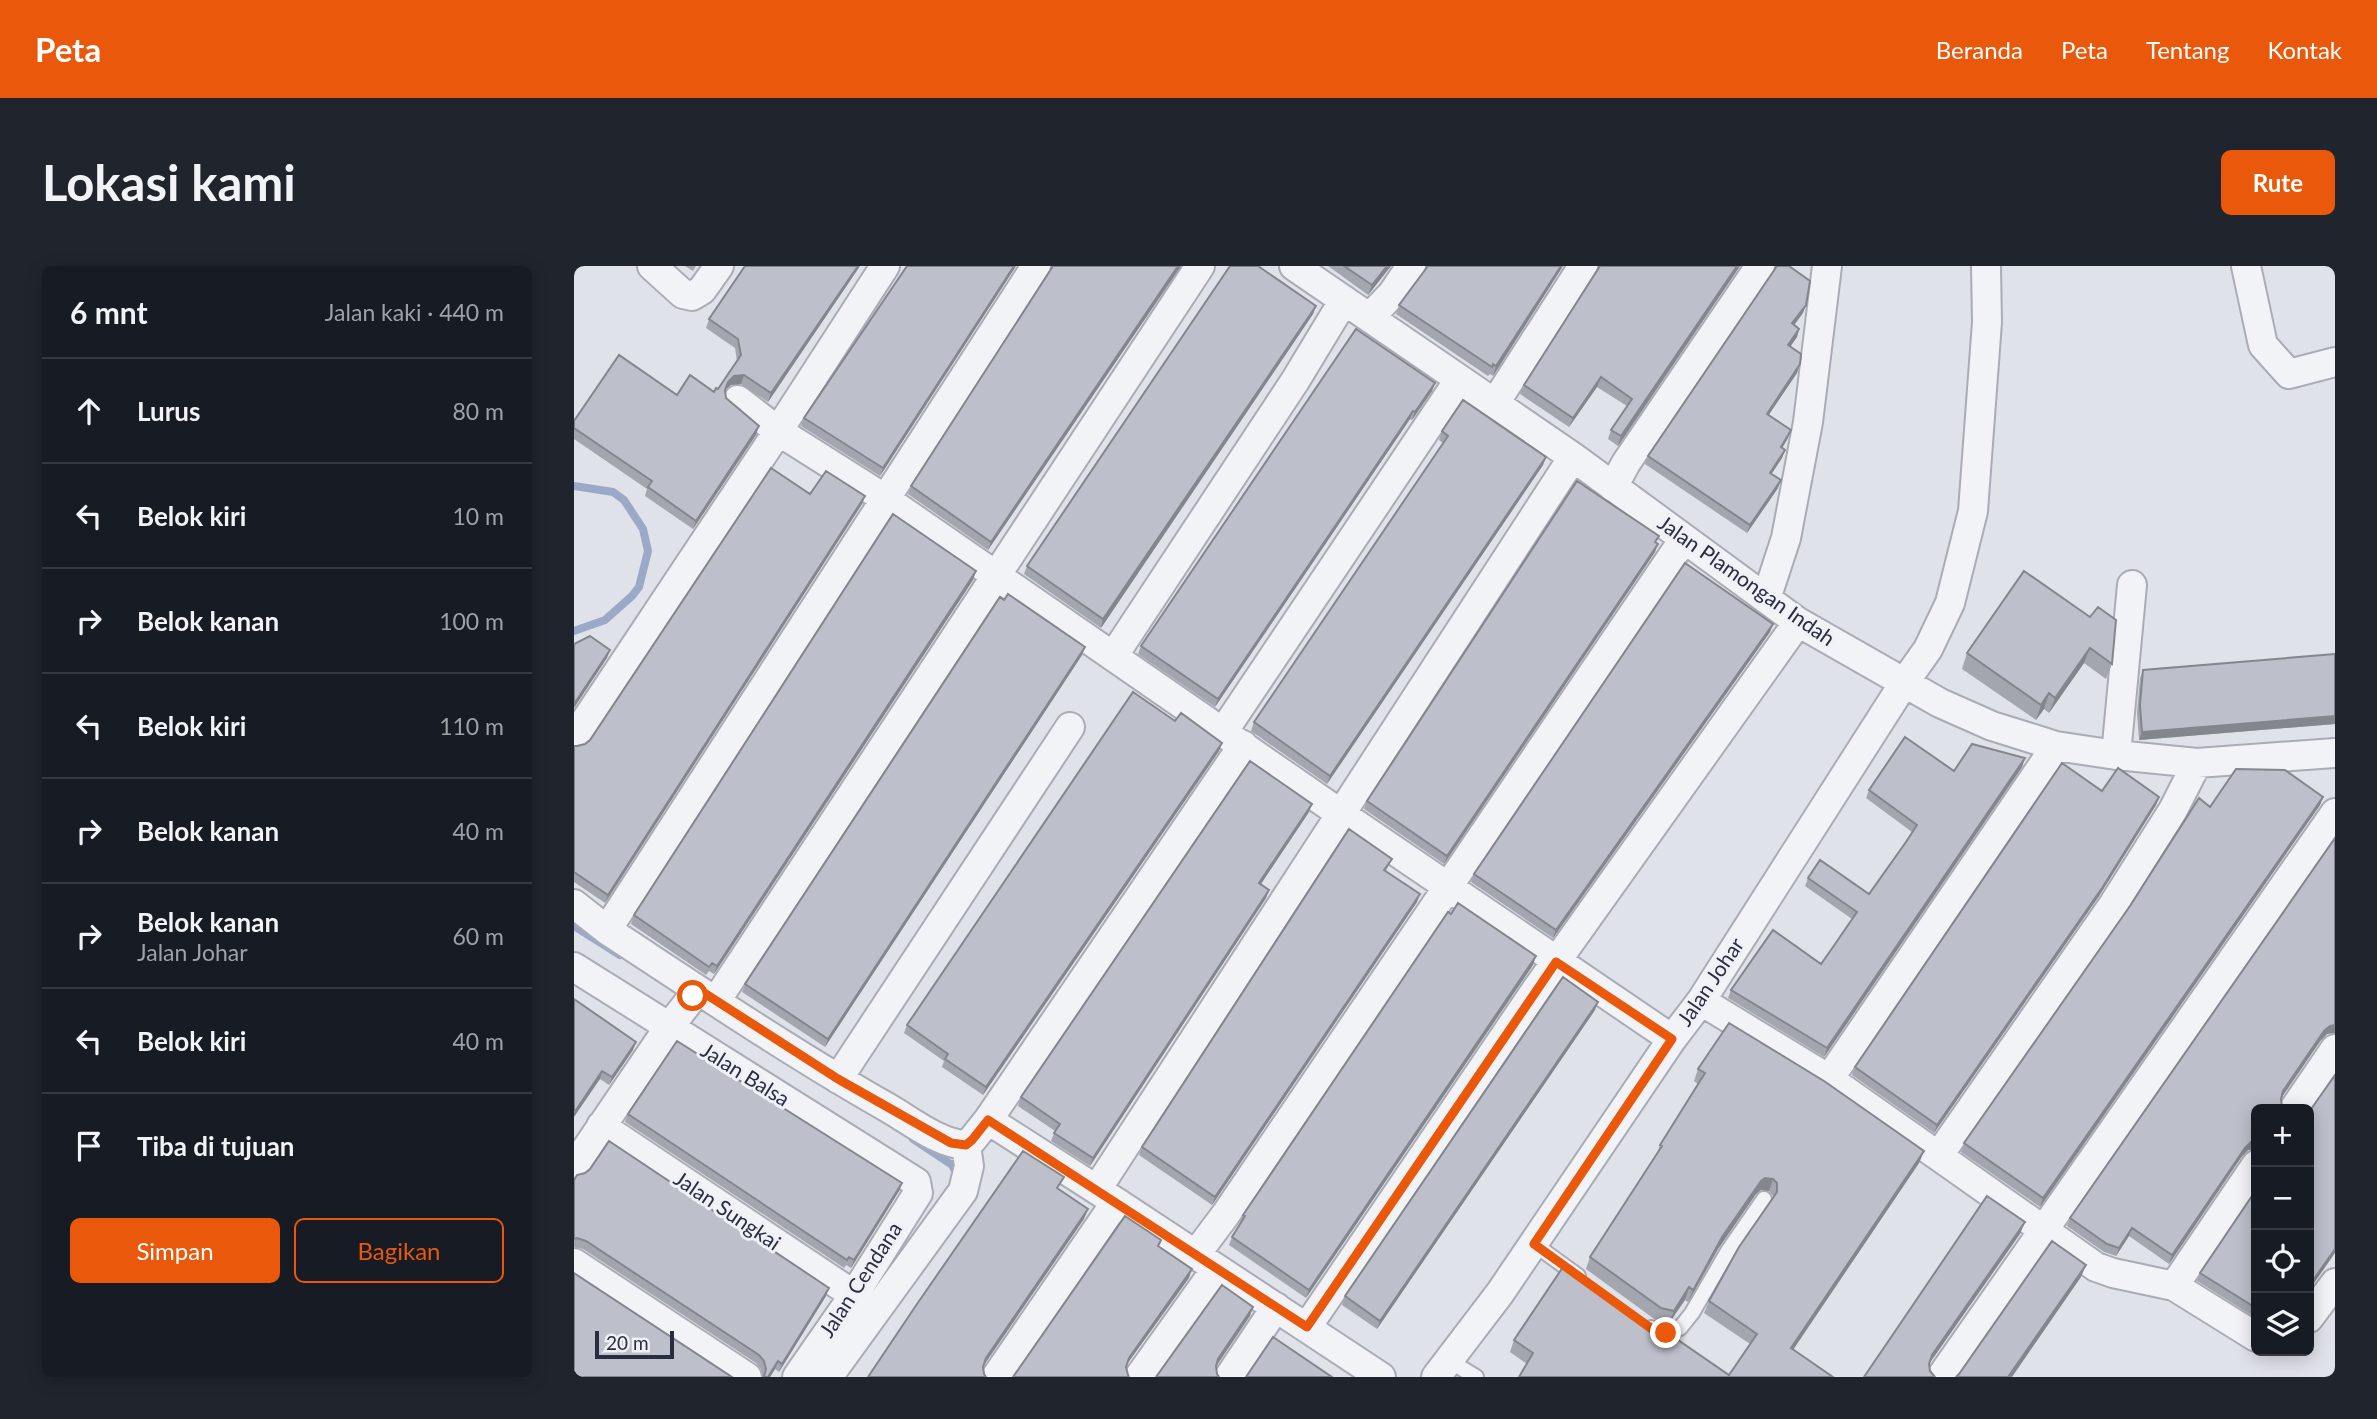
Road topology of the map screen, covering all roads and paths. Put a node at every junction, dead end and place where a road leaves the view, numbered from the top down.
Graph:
1 (652, 266) edge
2 (719, 266) edge
3 (885, 266) edge
4 (1036, 266) edge
5 (1200, 266) edge
6 (1294, 266) edge
7 (1411, 266) edge
8 (1583, 266) edge
9 (1760, 266) edge
10 (1827, 266) edge
11 (1986, 266) edge
12 (2246, 266) edge
13 (1343, 300) junction
14 (1370, 317) junction
15 (2335, 362) edge
16 (1459, 380) junction
17 (738, 400) dead end
18 (1495, 403) junction
19 (778, 431) junction
20 (1573, 457) junction
21 (1613, 487) junction
22 (884, 498) junction
23 (1684, 539) junction
24 (997, 575) junction
25 (2132, 585) dead end
26 (1766, 599) junction
27 (1798, 622) junction
28 (1114, 655) junction
29 (1904, 682) junction
30 (1070, 727) dead end
31 (574, 738) edge
32 (1233, 739) junction
33 (2056, 746) junction
34 (2335, 753) edge
35 (2116, 755) junction
36 (2197, 763) junction
37 (2335, 813) edge
38 (1341, 814) junction
39 (1448, 886) junction
40 (574, 904) edge
41 (607, 930) junction
42 (1556, 962) junction
43 (574, 967) edge
44 (702, 995) junction
45 (1701, 1001) junction
46 (671, 1024) junction
47 (1672, 1039) junction
48 (2335, 1049) edge
49 (838, 1079) junction
50 (1829, 1079) junction
51 (2297, 1104) edge
52 (988, 1120) junction
53 (601, 1126) junction
54 (966, 1145) junction
55 (1939, 1155) junction
56 (574, 1167) edge
57 (2255, 1167) edge
58 (916, 1182) joint
59 (1107, 1195) junction
60 (1764, 1199) edge
61 (2043, 1229) junction
62 (1534, 1244) junction
63 (1206, 1261) junction
64 (574, 1263) edge
65 (1585, 1281) edge
66 (2335, 1283) edge
67 (2174, 1286) junction
68 (854, 1295) junction
69 (1276, 1307) junction
70 (2314, 1311) edge
71 (1641, 1321) edge
72 (1307, 1327) junction
73 (2251, 1334) edge
74 (1442, 1369) edge
75 (747, 1377) edge
76 (797, 1377) edge
77 (828, 1377) edge
78 (996, 1377) edge
79 (1139, 1377) edge
80 (1229, 1377) edge
81 (1381, 1377) edge
82 (1476, 1377) edge
83 (1941, 1377) edge

1 - 2 street
3 - 19 street
4 - 22 street
5 - 24 street
6 - 13 street, Jalan Plamongan Indah
7 - 14 street
8 - 18 street
9 - 21 street
10 - 26 street
11 - 29 street, Jalan Johar
12 - 15 street
13 - 14 street, Jalan Plamongan Indah
13 - 28 street
14 - 16 street, Jalan Plamongan Indah
16 - 18 street, Jalan Plamongan Indah
16 - 32 street
17 - 19 street
18 - 20 street, Jalan Plamongan Indah
19 - 22 street
19 - 31 street
20 - 21 street, Jalan Plamongan Indah
20 - 38 street
21 - 23 street, Jalan Plamongan Indah
22 - 24 street
22 - 41 street
23 - 26 street, Jalan Plamongan Indah
23 - 39 street
24 - 28 street
24 - 44 street
25 - 35 street
26 - 27 street, Jalan Plamongan Indah
27 - 29 street, Jalan Plamongan Indah
27 - 42 street
28 - 32 street
29 - 33 street, Jalan Plamongan Indah
29 - 45 street, Jalan Johar
30 - 49 street
32 - 38 street
32 - 52 street
33 - 35 street, Jalan Plamongan Indah
33 - 50 street
34 - 36 street, Jalan Plamongan Indah
35 - 36 street, Jalan Plamongan Indah
36 - 55 street
37 - 61 street
38 - 39 street
38 - 59 street
39 - 42 street
39 - 63 street
40 - 41 street
41 - 44 street
42 - 47 street
42 - 72 street
43 - 46 street, Jalan Balsa
44 - 46 street
44 - 49 street
45 - 47 street, Jalan Johar
45 - 50 street
46 - 53 street
46 - 58 street, Jalan Balsa
47 - 62 street, Jalan Johar
48 - 51 street
49 - 54 street
50 - 55 street
52 - 54 street
52 - 59 street
53 - 56 street
53 - 68 street, Jalan Sungkai
54 - 77 street
55 - 61 street
57 - 67 street
58 - 68 street, Jalan Cendana
59 - 63 street
59 - 78 street
60 - 71 lane
61 - 67 street
61 - 83 street
62 - 65 lane
62 - 74 street, Jalan Johar
63 - 69 street
63 - 79 street
64 - 75 street
66 - 70 street
67 - 73 street
68 - 76 street, Jalan Cendana
69 - 72 street
69 - 80 street
72 - 81 street
74 - 82 lane

